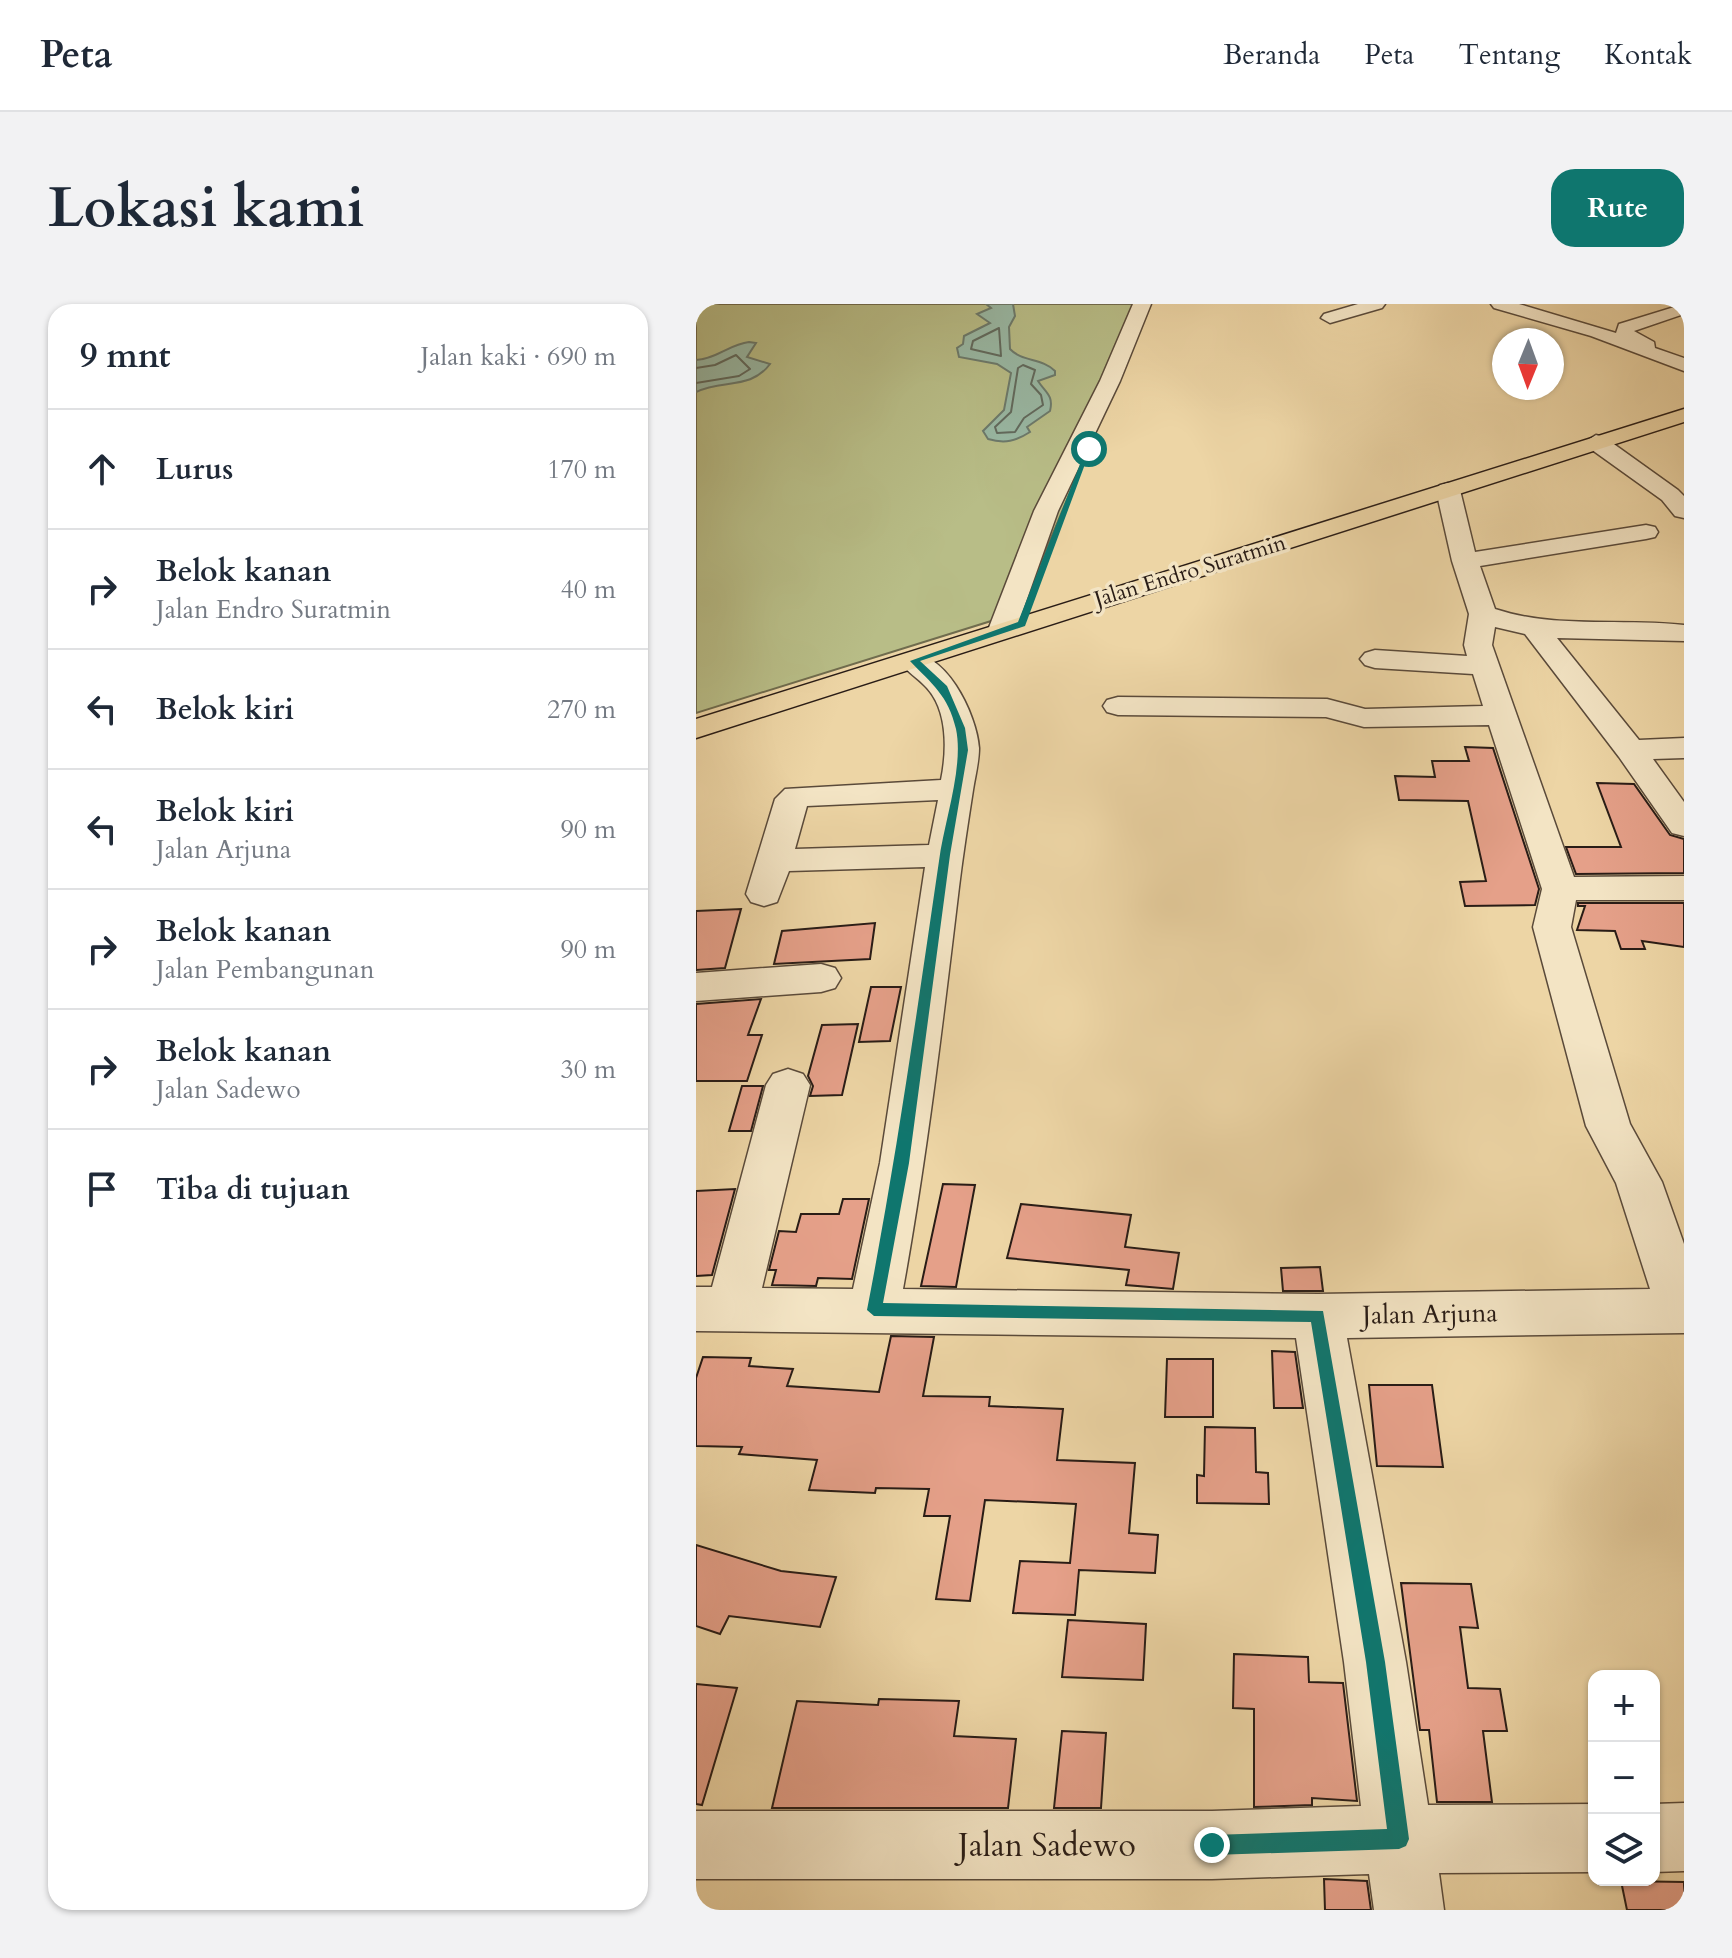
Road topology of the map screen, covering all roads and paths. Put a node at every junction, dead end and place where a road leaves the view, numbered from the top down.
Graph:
1 (1142, 304) edge
2 (1155, 304) edge
3 (1376, 304) edge
4 (1500, 304) edge
5 (1635, 305) edge
6 (1682, 310) edge
7 (1330, 318) dead end
8 (1684, 362) edge
9 (1684, 415) edge
10 (1596, 442) junction
11 (1448, 490) junction
12 (1684, 511) edge
13 (1646, 532) dead end
14 (1465, 561) junction
15 (1483, 614) junction
16 (1012, 627) junction
17 (1535, 628) junction
18 (1684, 633) edge
19 (1375, 659) dead end
20 (908, 663) junction
21 (1484, 666) junction
22 (1118, 706) dead end
23 (1501, 715) junction
24 (696, 729) edge
25 (1684, 748) edge
26 (1630, 750) junction
27 (956, 789) junction
28 (1684, 826) edge
29 (945, 855) junction
30 (1684, 888) edge
31 (1560, 889) junction
32 (821, 978) dead end
33 (696, 987) edge
34 (788, 1085) dead end
35 (714, 1309) edge
36 (874, 1310) junction
37 (1683, 1311) edge
38 (1318, 1316) junction
39 (1684, 1837) edge
40 (1588, 1838) edge
41 (1660, 1838) edge
42 (1399, 1839) junction
43 (696, 1845) edge
44 (1409, 1910) edge

1 - 16 street
2 - 16 street
3 - 7 street
4 - 8 street
5 - 6 street
6 - 8 street
9 - 10 main road, Jalan Endro Suratmin
10 - 11 main road, Jalan Endro Suratmin
10 - 12 street
11 - 14 street
11 - 16 main road, Jalan Endro Suratmin
13 - 14 street
14 - 15 street
15 - 17 street
15 - 21 street
16 - 20 main road, Jalan Endro Suratmin
17 - 18 street
17 - 26 street
19 - 21 street
20 - 24 main road, Jalan Endro Suratmin
20 - 27 street
21 - 23 street
22 - 23 street
23 - 31 street
25 - 26 street
26 - 28 street
27 - 29 street
27 - 29 street
29 - 36 street
30 - 31 street
31 - 37 street
32 - 33 street
34 - 35 street
35 - 36 street, Jalan Arjuna
36 - 38 street, Jalan Arjuna
37 - 38 street, Jalan Arjuna
38 - 42 street
39 - 41 street
40 - 42 street, Jalan Sadewo
42 - 43 street, Jalan Sadewo
42 - 44 street

